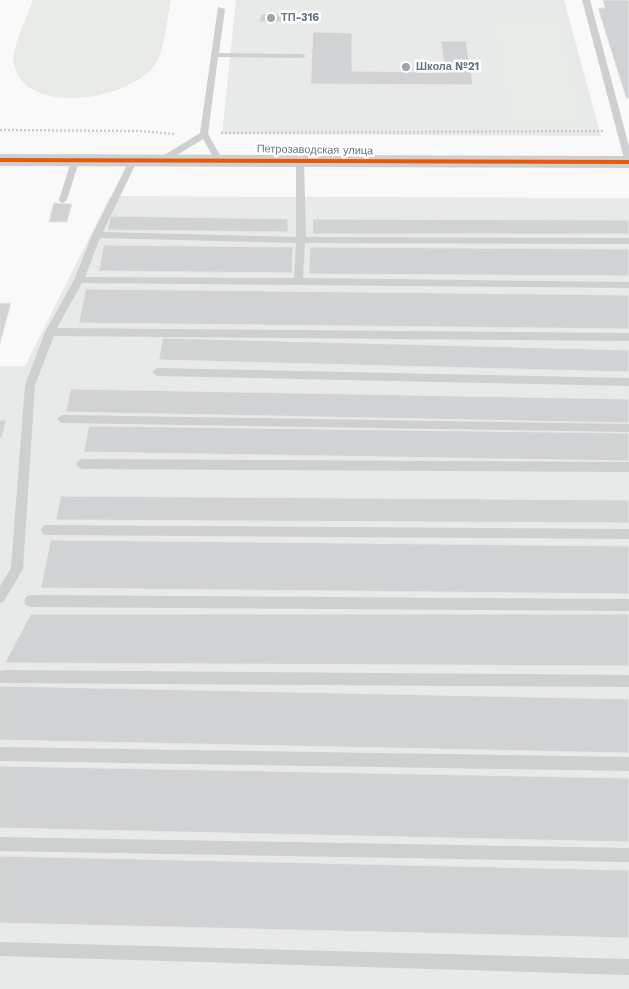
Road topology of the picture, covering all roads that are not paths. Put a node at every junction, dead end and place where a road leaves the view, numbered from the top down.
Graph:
1 (586, 0) edge
2 (221, 9) dead end
3 (215, 55) junction
4 (302, 56) dead end
5 (625, 130) edge
6 (204, 134) junction
7 (0, 160) edge
8 (219, 160) junction
9 (75, 161) junction
10 (133, 161) junction
11 (161, 161) junction
12 (300, 162) junction
13 (629, 162) edge
14 (63, 200) dead end
15 (97, 235) junction
16 (301, 240) junction
17 (629, 241) edge
18 (79, 280) junction
19 (298, 281) junction
20 (629, 285) edge
21 (50, 332) junction
22 (629, 338) edge
23 (157, 372) dead end
24 (629, 382) edge
25 (62, 419) dead end
26 (629, 428) edge
27 (82, 464) dead end
28 (629, 467) edge
29 (47, 530) dead end
30 (629, 534) edge
31 (0, 597) edge
32 (30, 601) dead end
33 (629, 605) edge
34 (0, 677) edge
35 (629, 681) edge
36 (0, 754) edge
37 (629, 764) edge
38 (0, 844) edge
39 (629, 855) edge
40 (0, 948) edge
41 (629, 967) edge

1 - 5 lane
2 - 3 lane
3 - 4 lane
3 - 6 lane
5 - 13 lane
6 - 8 lane
6 - 11 lane
7 - 9 street, Петрозаводская улица
8 - 11 street, Петрозаводская улица
8 - 12 street, Петрозаводская улица
9 - 10 street, Петрозаводская улица
9 - 14 lane
10 - 11 street, Петрозаводская улица
10 - 15 lane
12 - 13 street, Петрозаводская улица
12 - 16 lane
15 - 16 lane
15 - 18 lane
16 - 17 lane
16 - 19 lane
18 - 19 lane
18 - 21 lane
19 - 20 lane
21 - 22 lane
21 - 31 lane
23 - 24 lane
25 - 26 lane
27 - 28 lane
29 - 30 lane
32 - 33 lane
34 - 35 lane
36 - 37 lane
38 - 39 lane
40 - 41 lane

